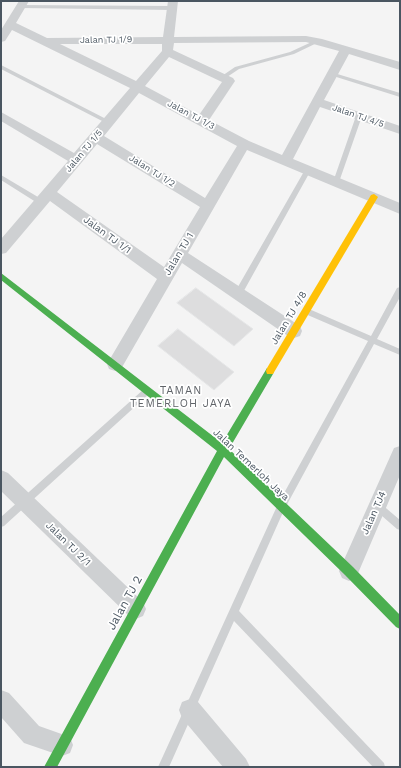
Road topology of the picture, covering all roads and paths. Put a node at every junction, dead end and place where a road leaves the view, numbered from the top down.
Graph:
1 (22, 4) edge
2 (172, 4) edge
3 (10, 24) junction
4 (1, 39) edge
5 (169, 39) junction
6 (44, 41) junction
7 (318, 41) junction
8 (345, 50) junction
9 (167, 52) junction
10 (1, 66) edge
11 (400, 66) edge
12 (332, 74) junction
13 (222, 78) junction
14 (138, 87) junction
15 (400, 96) edge
16 (317, 102) junction
17 (1, 116) edge
18 (359, 116) junction
19 (202, 120) junction
20 (108, 122) junction
21 (400, 130) edge
22 (96, 137) junction
23 (244, 144) junction
24 (76, 160) junction
25 (285, 161) junction
26 (308, 170) junction
27 (1, 177) edge
28 (336, 182) junction
29 (45, 197) junction
30 (374, 197) junction
31 (208, 206) junction
32 (400, 209) edge
33 (2, 247) edge
34 (179, 254) junction
35 (1, 277) edge
36 (166, 277) junction
37 (400, 290) edge
38 (238, 294) junction
39 (306, 311) junction
40 (294, 332) junction
41 (372, 340) junction
42 (400, 352) edge
43 (114, 364) junction
44 (148, 390) junction
45 (223, 450) junction
46 (400, 454) edge
47 (1, 478) edge
48 (25, 502) junction
49 (377, 506) junction
50 (281, 507) junction
51 (1, 523) edge
52 (400, 526) edge
53 (349, 571) junction
54 (136, 609) junction
55 (233, 612) junction
56 (400, 623) edge
57 (1, 701) edge
58 (190, 710) junction
59 (62, 745) junction
60 (50, 767) edge
61 (164, 767) edge
62 (238, 767) edge
63 (380, 767) edge

1 - 2 lane
1 - 3 street
2 - 5 street
3 - 4 street
3 - 6 street, Jalan TJ 1/3
5 - 6 street, Jalan TJ 1/9
5 - 7 street, Jalan TJ 1/9
5 - 9 street
6 - 14 street, Jalan TJ 1/3
7 - 8 street, Jalan TJ 1/9
7 - 13 lane
8 - 11 street, Jalan TJ 1/9
8 - 12 street
9 - 13 street
9 - 14 street, Jalan TJ 1/5
10 - 20 lane
12 - 15 lane
12 - 16 street
13 - 19 street
14 - 19 street, Jalan TJ 1/3
14 - 20 street, Jalan TJ 1/5
16 - 18 street, Jalan TJ 4/5
16 - 25 street
17 - 24 street
18 - 21 street, Jalan TJ 4/5
18 - 28 lane
19 - 23 street, Jalan TJ 1/3
20 - 22 street, Jalan TJ 1/5
22 - 24 street, Jalan TJ 1/5
22 - 31 street, Jalan TJ 1/2
23 - 25 street, Jalan TJ 1/3
23 - 31 street, Jalan TJ 1
24 - 29 street, Jalan TJ 1/5
25 - 26 street, Jalan TJ 1/3
26 - 28 street, Jalan TJ 1/3
26 - 38 lane
27 - 29 lane
28 - 30 street, Jalan TJ 1/3
29 - 33 street, Jalan TJ 1/5
29 - 36 street, Jalan TJ 1/1
30 - 32 street, Jalan TJ 1/3
30 - 39 street, Jalan TJ 4/8
31 - 34 street, Jalan TJ 1
34 - 36 street, Jalan TJ 1
34 - 38 street
35 - 43 street, Jalan Temerloh Jaya
36 - 43 street, Jalan TJ 1
37 - 41 lane
38 - 40 street
39 - 40 street, Jalan TJ 4/8
39 - 41 lane
40 - 45 street, Jalan TJ 4/8
41 - 42 lane
41 - 50 lane
43 - 44 street, Jalan Temerloh Jaya
44 - 45 street, Jalan Temerloh Jaya
44 - 48 lane
45 - 50 street, Jalan Temerloh Jaya
45 - 54 street, Jalan TJ 2
46 - 49 street, Jalan TJ4
47 - 48 street, Jalan TJ 2/1
48 - 51 lane
48 - 54 street, Jalan TJ 2/1
49 - 52 lane
49 - 53 street, Jalan TJ4
50 - 53 street, Jalan Temerloh Jaya
50 - 55 lane
53 - 56 street, Jalan Temerloh Jaya
54 - 59 street, Jalan TJ 2
55 - 58 lane
55 - 63 lane
57 - 59 street
58 - 61 lane
58 - 62 street
59 - 60 street, Jalan TJ 2

